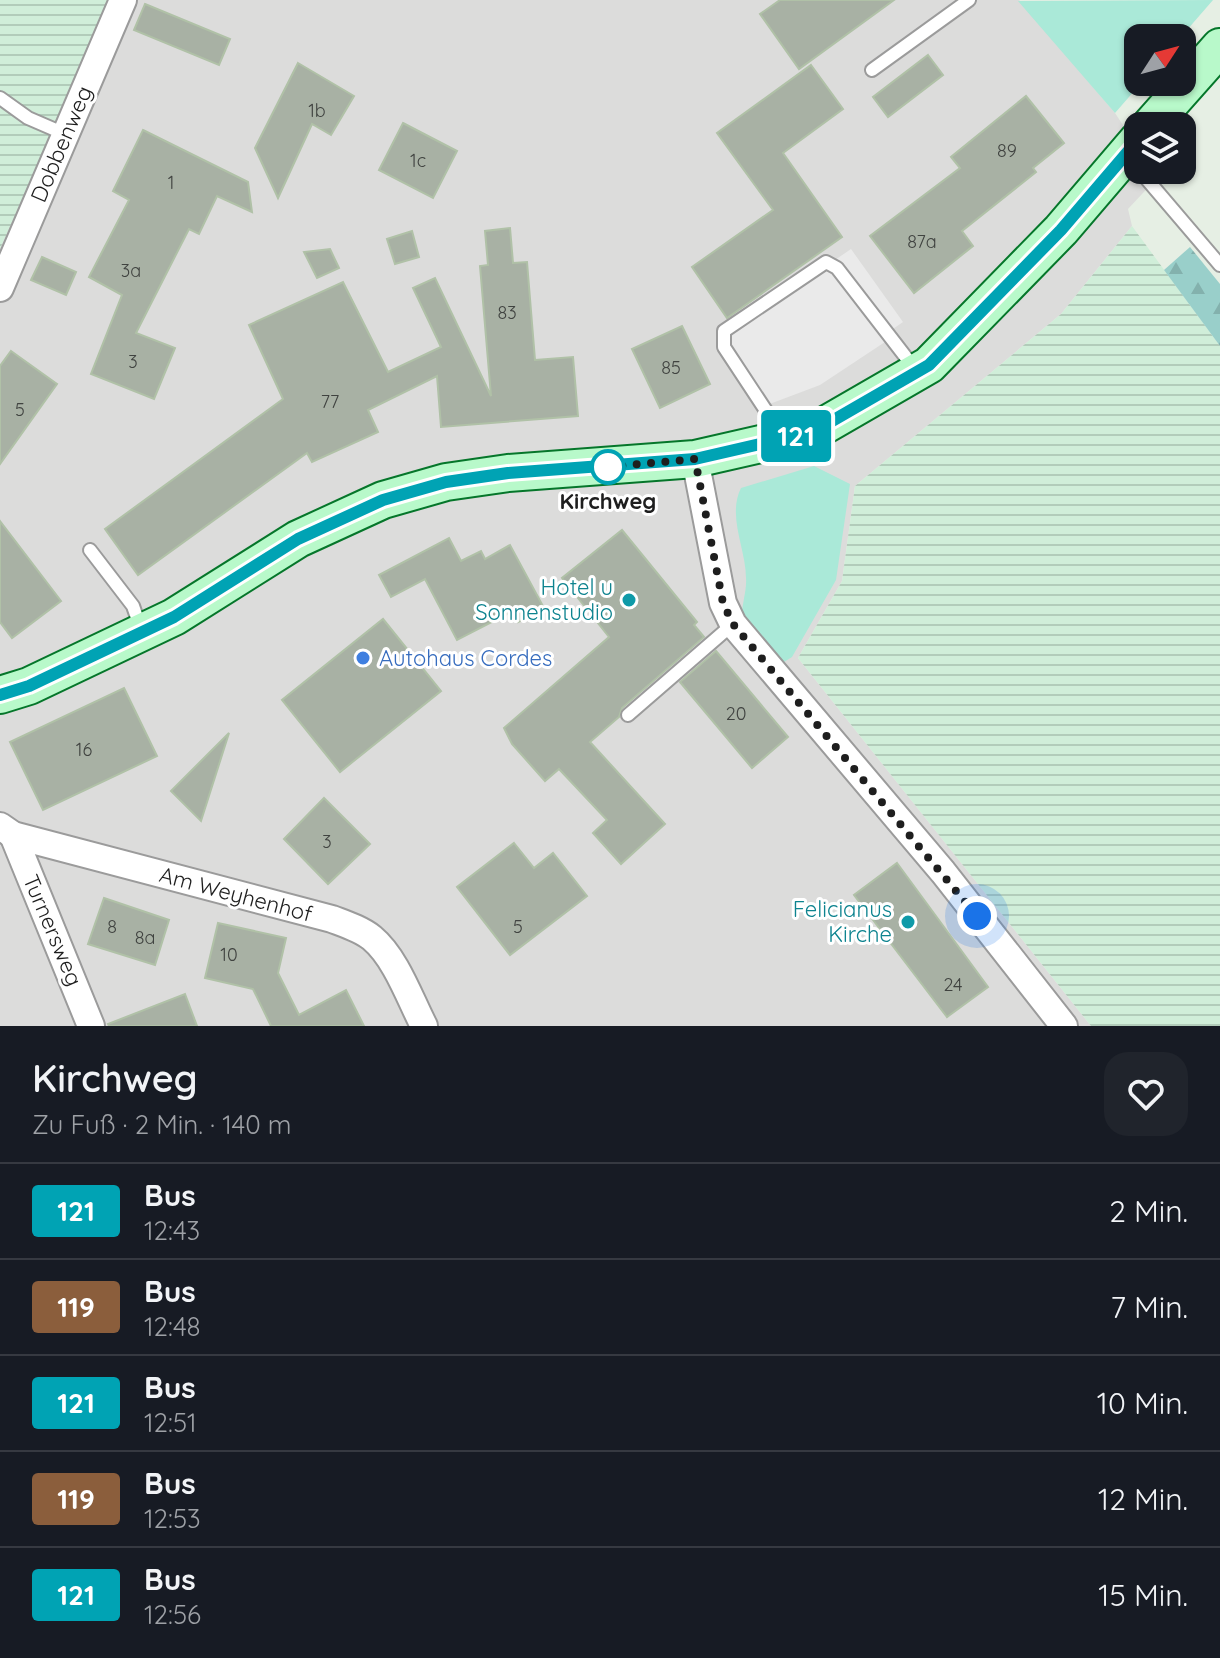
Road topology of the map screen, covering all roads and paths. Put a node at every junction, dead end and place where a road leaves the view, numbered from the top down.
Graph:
1 (123, 0) edge
2 (969, 0) edge
3 (1220, 47) edge
4 (872, 70) dead end
5 (0, 98) edge
6 (1162, 112) edge
7 (65, 134) junction
8 (1124, 170) edge
9 (1155, 184) edge
10 (1220, 265) edge
11 (0, 288) edge
12 (917, 372) junction
13 (784, 438) junction
14 (695, 459) junction
15 (90, 550) dead end
16 (733, 624) junction
17 (142, 632) junction
18 (0, 695) edge
19 (628, 715) dead end
20 (6, 831) edge
21 (91, 1026) edge
22 (424, 1026) edge
23 (1064, 1026) edge

1 - 7 street, Dobbenweg
2 - 4 lane
3 - 6 main road
5 - 7 lane
7 - 11 street, Dobbenweg
8 - 12 main road
9 - 10 lane
12 - 13 main road
12 - 13 lane
13 - 14 main road
14 - 16 street
14 - 17 main road
15 - 17 lane
16 - 19 lane
16 - 23 street
17 - 18 main road
20 - 21 street, Turnersweg
20 - 22 street, Am Weyhenhof

